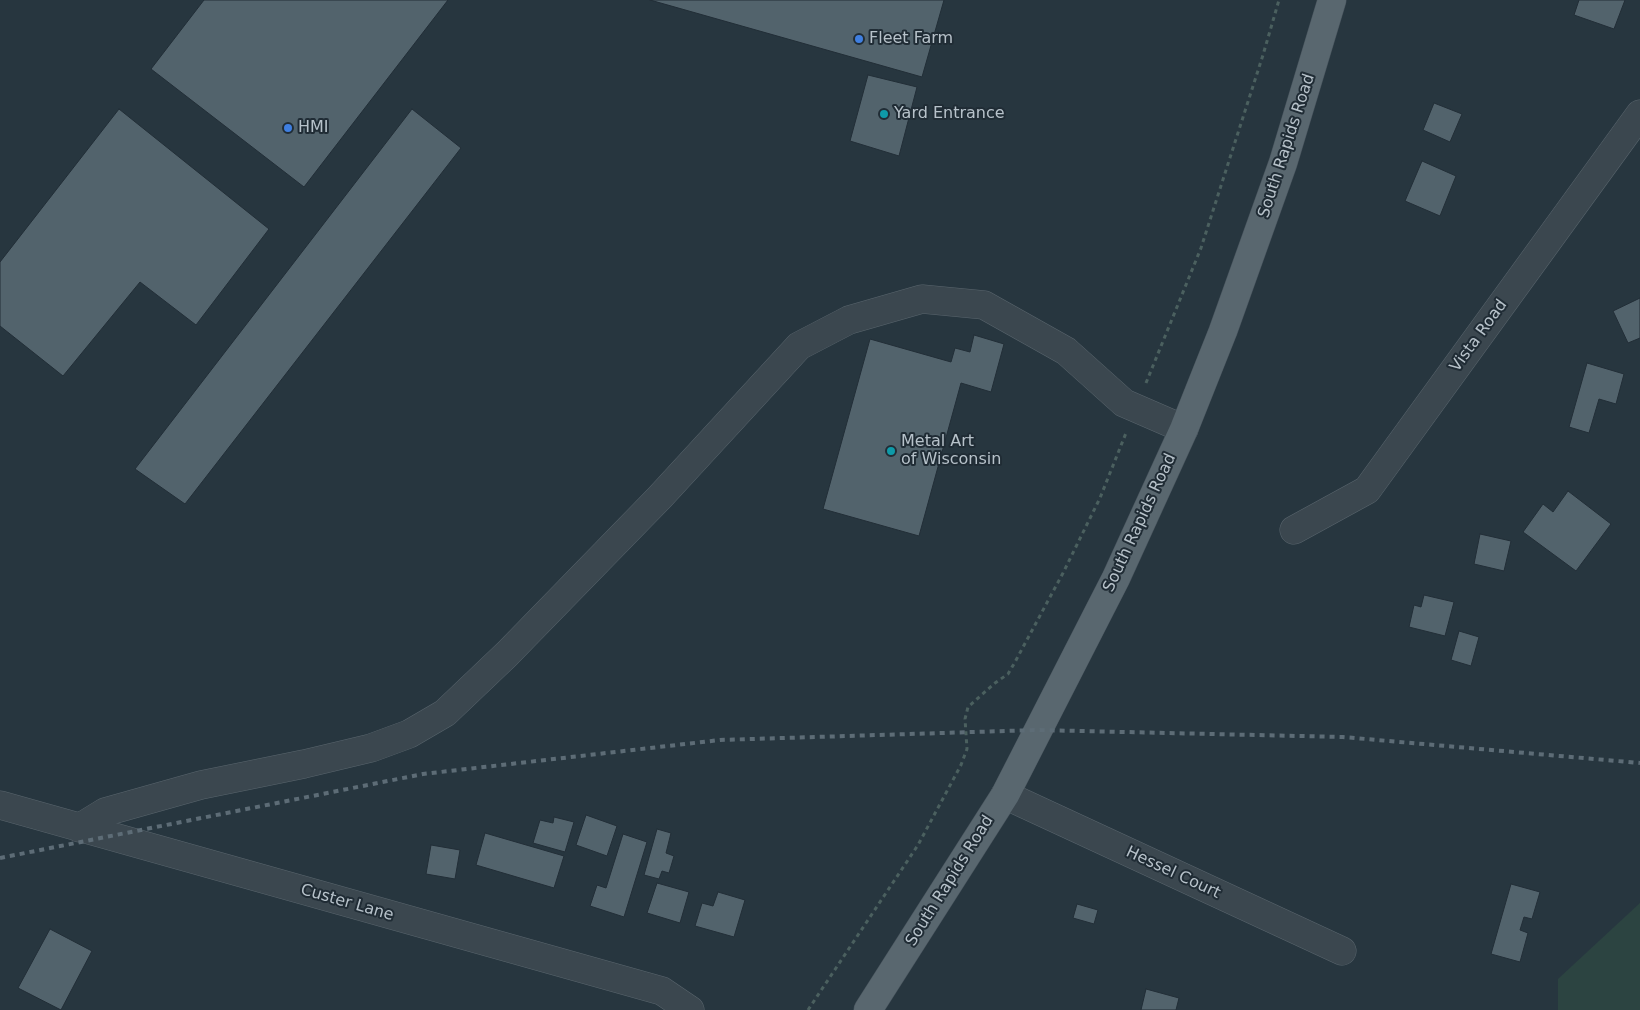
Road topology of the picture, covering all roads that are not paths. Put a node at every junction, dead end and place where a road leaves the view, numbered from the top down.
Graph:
1 (1332, 0) edge
2 (1640, 114) edge
3 (1184, 428) junction
4 (1294, 530) dead end
5 (1005, 795) junction
6 (0, 805) edge
7 (79, 828) junction
8 (1342, 950) dead end
9 (690, 1010) edge
10 (868, 1010) edge

1 - 3 main road, South Rapids Road
2 - 4 street, Vista Road
3 - 5 main road, South Rapids Road
3 - 7 street
5 - 8 street, Hessel Court
5 - 10 main road, South Rapids Road
6 - 7 street, Custer Lane
7 - 9 street, Custer Lane

